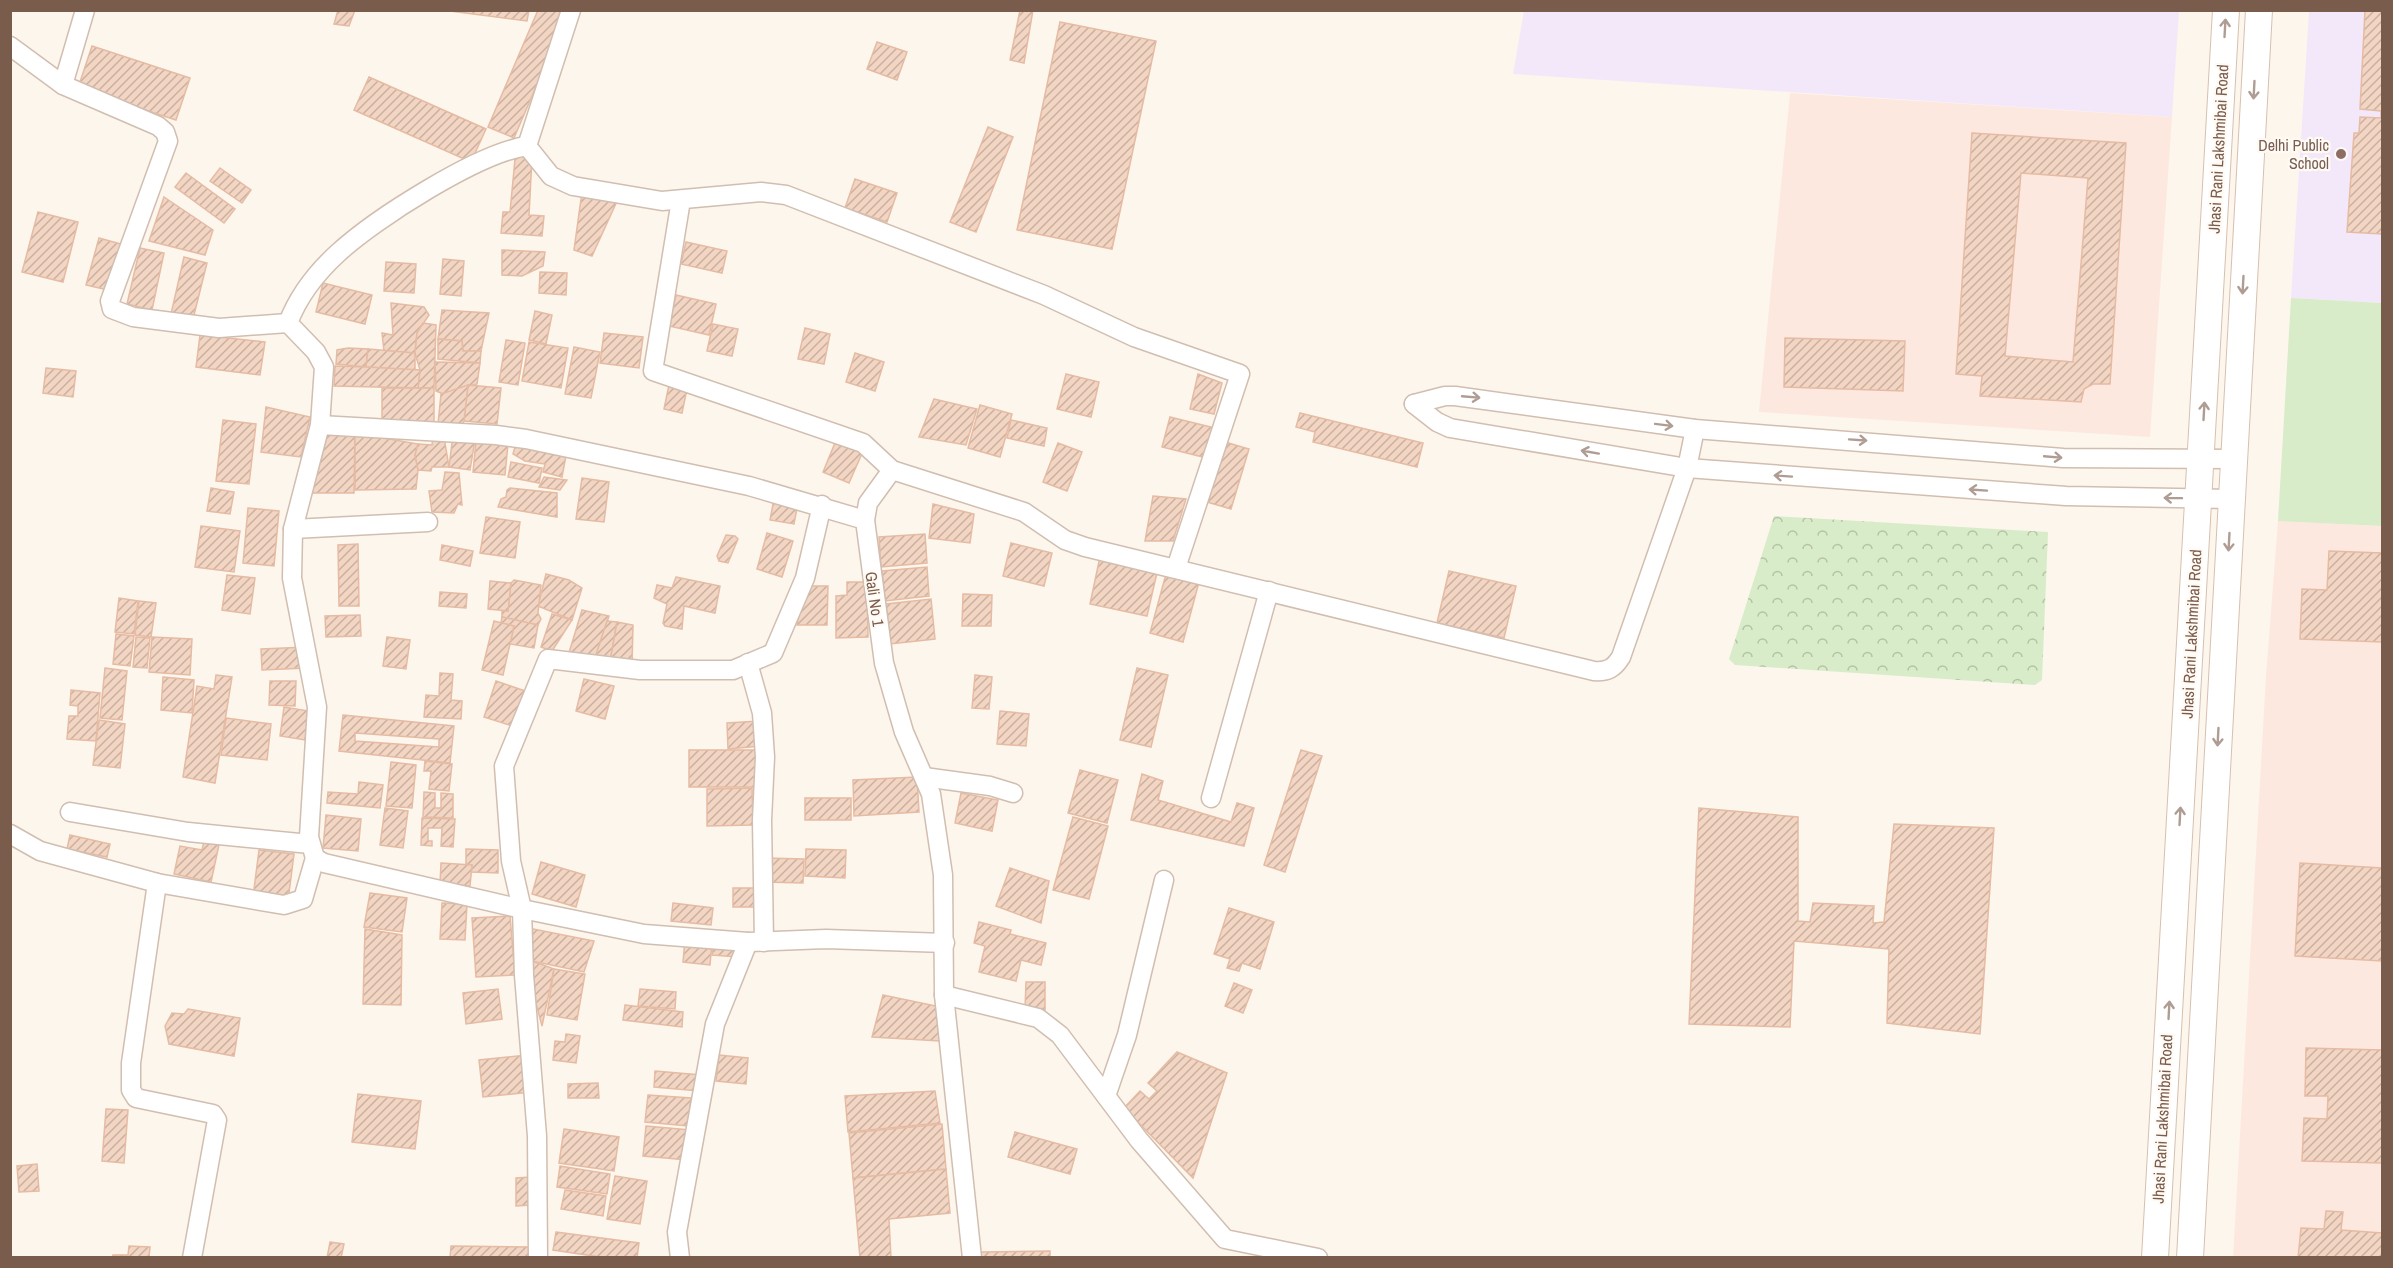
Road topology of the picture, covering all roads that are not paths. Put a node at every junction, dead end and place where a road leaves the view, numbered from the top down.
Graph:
1 (85, 10) edge
2 (572, 10) edge
3 (2226, 10) edge
4 (2259, 10) edge
5 (10, 46) edge
6 (63, 85) junction
7 (527, 146) junction
8 (681, 200) junction
9 (288, 324) junction
10 (320, 425) junction
11 (1695, 429) junction
12 (2201, 457) junction
13 (2233, 459) junction
14 (1687, 468) junction
15 (892, 470) junction
16 (2199, 499) junction
17 (2231, 499) junction
18 (822, 505) junction
19 (865, 520) junction
20 (428, 522) dead end
21 (293, 528) junction
22 (1176, 568) junction
23 (1269, 591) junction
24 (748, 663) junction
25 (924, 777) junction
26 (1013, 793) dead end
27 (1211, 798) dead end
28 (70, 812) dead end
29 (10, 834) edge
30 (313, 851) junction
31 (1164, 880) dead end
32 (157, 883) junction
33 (522, 909) junction
34 (756, 942) junction
35 (945, 942) junction
36 (944, 995) junction
37 (1106, 1096) junction
38 (1225, 1239) junction
39 (192, 1257) edge
40 (538, 1257) edge
41 (680, 1257) edge
42 (972, 1257) edge
43 (1236, 1257) edge
44 (1318, 1257) edge
45 (2155, 1257) edge
46 (2190, 1257) edge

1 - 6 street
2 - 7 street
12 -> 3 main road, Jhasi Rani Lakshmibai Road
4 -> 13 main road, Jhasi Rani Lakshmibai Road
5 - 6 street
6 - 9 street
7 - 8 street
7 - 9 street
8 - 15 street
8 - 22 street
9 - 10 street
10 - 18 street
10 - 21 street
11 -> 12 street
11 - 14 street
14 -> 11 street
12 - 13 street
12 - 16 main road, Jhasi Rani Lakshmibai Road
13 - 17 main road, Jhasi Rani Lakshmibai Road
16 -> 14 street
14 - 23 street
15 - 19 street, Gali No 1
15 - 22 street
16 - 17 street
45 -> 16 main road, Jhasi Rani Lakshmibai Road
17 -> 46 main road, Jhasi Rani Lakshmibai Road
18 - 19 street
18 - 24 street
19 - 25 street, Gali No 1
20 - 21 street
21 - 30 street
22 - 23 street
23 - 27 street
24 - 33 street
24 - 34 street
25 - 26 street
25 - 35 street, Gali No 1
28 - 30 street
29 - 32 street
30 - 32 street
30 - 33 street
31 - 37 street
32 - 39 street
33 - 34 street
33 - 40 street
34 - 35 street
34 - 41 street
35 - 36 street, Gali No 1
36 - 37 street
36 - 42 street, Gali No 1
37 - 38 street
38 - 43 street
38 - 44 street

